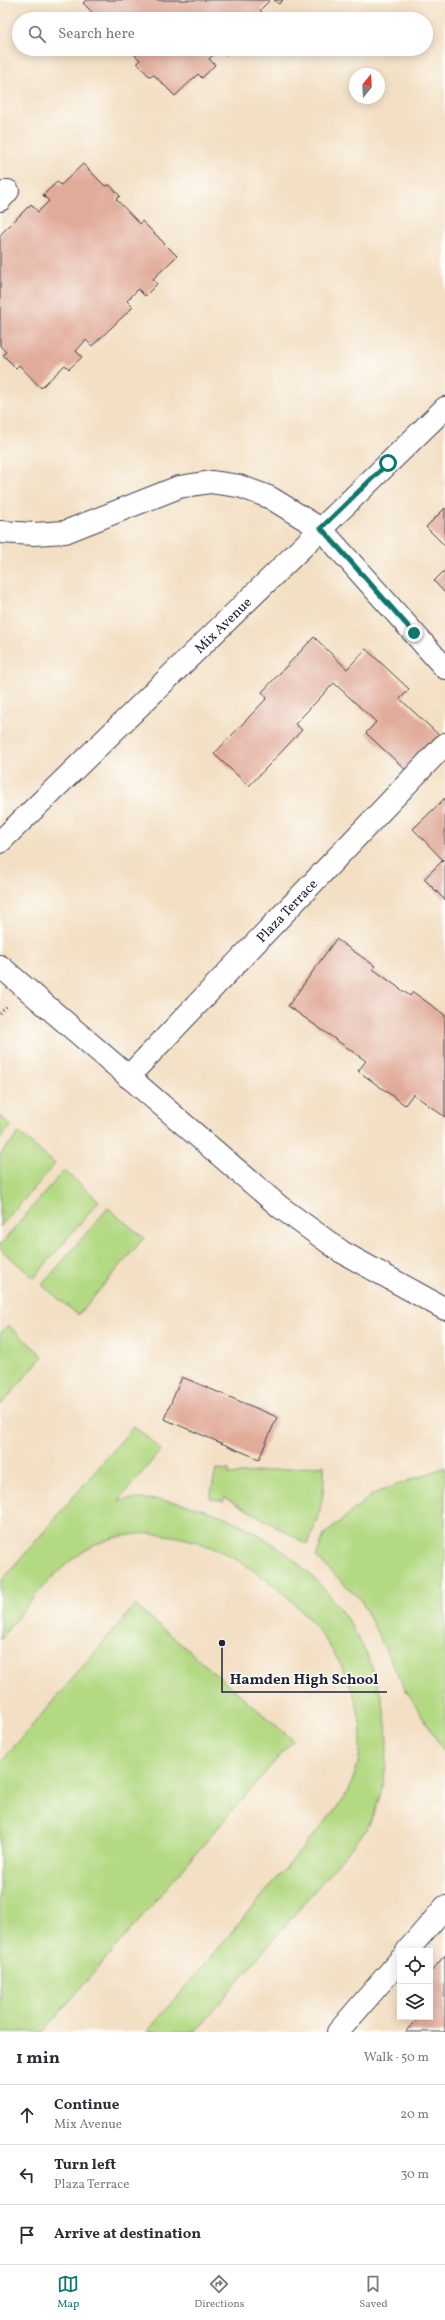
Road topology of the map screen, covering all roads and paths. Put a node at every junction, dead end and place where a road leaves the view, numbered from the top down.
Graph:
1 (445, 408) edge
2 (321, 528) junction
3 (0, 532) edge
4 (445, 668) edge
5 (445, 744) edge
6 (0, 842) edge
7 (0, 966) edge
8 (128, 1077) junction
9 (445, 1309) edge
10 (445, 1907) edge
11 (410, 1948) edge
12 (397, 1963) edge
13 (338, 2032) edge

1 - 2 street, Mix Avenue
2 - 3 street
2 - 4 street
2 - 6 street, Mix Avenue
5 - 8 street, Plaza Terrace
7 - 8 street
8 - 9 street
10 - 11 street
12 - 13 street

